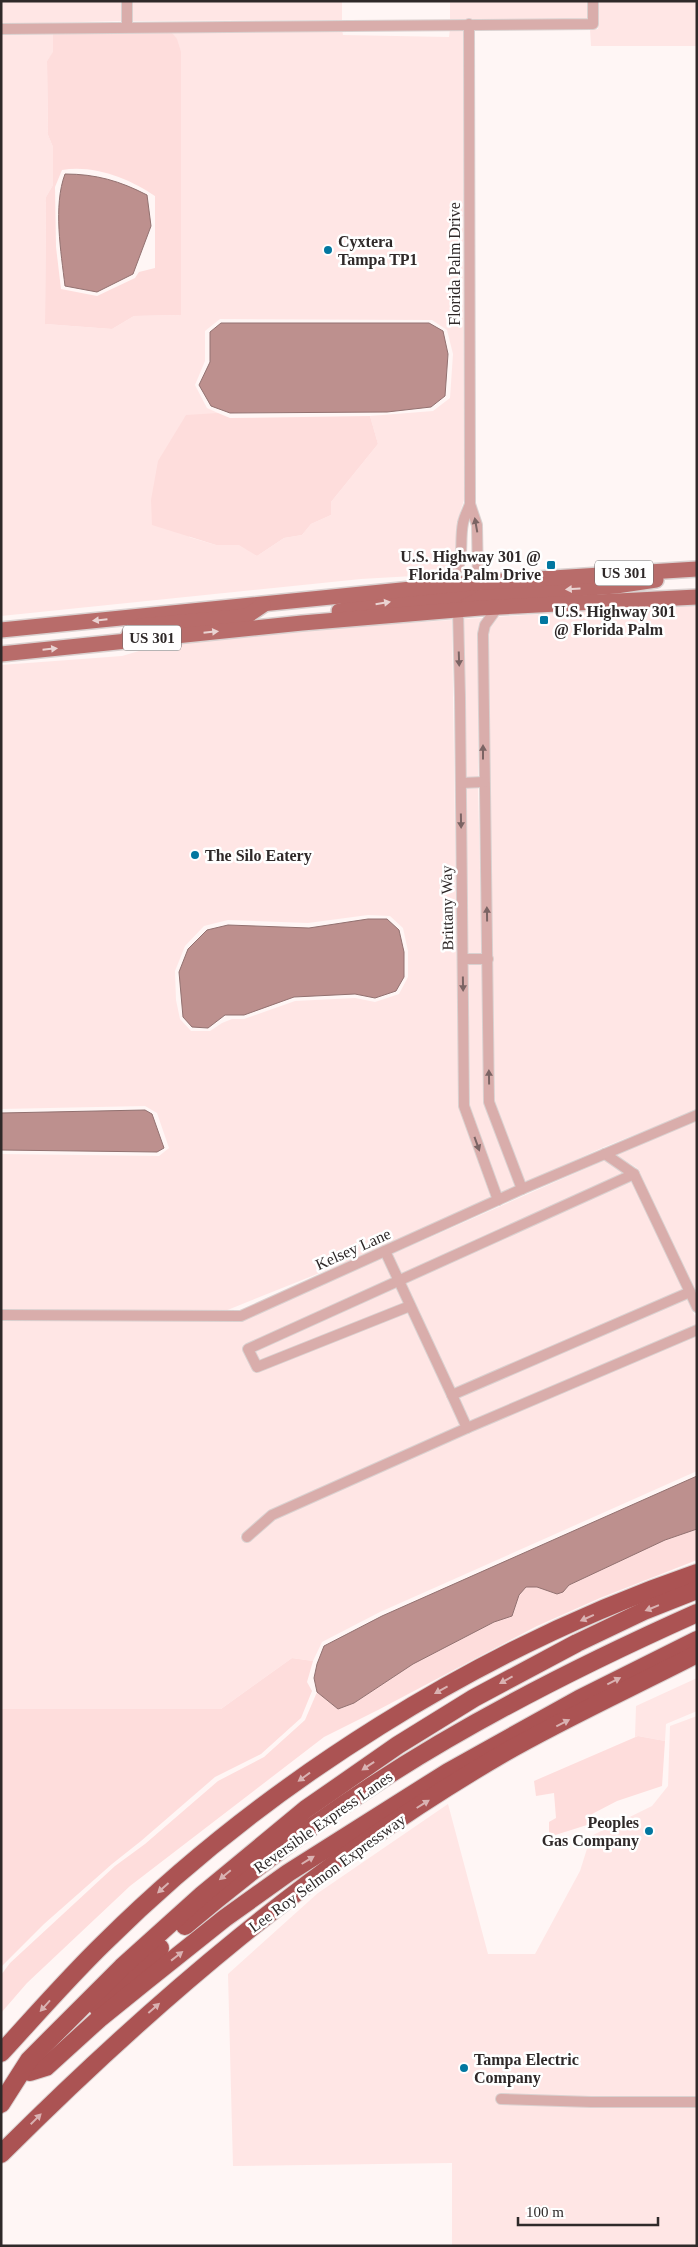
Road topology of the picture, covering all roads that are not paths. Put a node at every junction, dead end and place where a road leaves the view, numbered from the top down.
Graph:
1 (127, 1) edge
2 (594, 1) edge
3 (468, 24) junction
4 (127, 26) junction
5 (1, 29) edge
6 (470, 504) junction
7 (693, 570) edge
8 (478, 583) junction
9 (439, 586) junction
10 (697, 588) edge
11 (697, 597) edge
12 (611, 601) junction
13 (264, 604) junction
14 (498, 607) junction
15 (458, 610) junction
16 (302, 623) junction
17 (1, 630) edge
18 (126, 641) junction
19 (1, 654) edge
20 (484, 782) junction
21 (461, 783) junction
22 (463, 959) junction
23 (488, 959) junction
24 (697, 1115) edge
25 (605, 1154) junction
26 (634, 1174) junction
27 (522, 1189) junction
28 (498, 1200) junction
29 (385, 1251) junction
30 (399, 1281) junction
31 (690, 1292) junction
32 (410, 1306) junction
33 (697, 1307) edge
34 (1, 1316) edge
35 (697, 1330) edge
36 (452, 1395) junction
37 (467, 1428) junction
38 (248, 1537) dead end
39 (697, 1573) edge
40 (697, 1590) edge
41 (697, 1613) edge
42 (697, 1640) edge
43 (697, 1654) edge
44 (1, 2053) edge
45 (30, 2072) junction
46 (502, 2099) dead end
47 (697, 2102) edge
48 (1, 2104) edge
49 (1, 2154) edge

1 - 4 street
2 - 3 street
3 - 4 street
3 - 6 street, Florida Palm Drive
4 - 5 street
8 -> 6 street, Florida Palm Drive
6 - 9 street, Florida Palm Drive
7 - 8 main road, US 301
7 -> 15 main road
8 - 9 main road, US 301
16 -> 8 main road
9 - 13 main road, US 301
10 - 12 main road
11 - 12 main road, US 301
12 - 14 main road, US 301
13 -> 17 main road, US 301
13 - 18 main road
14 - 15 main road, US 301
20 -> 14 street
15 - 16 main road, US 301
15 -> 21 street, Brittany Way
18 -> 16 main road, US 301
19 -> 18 main road, US 301
20 - 21 street
23 -> 20 street
21 -> 22 street, Brittany Way
22 - 23 street
22 -> 28 street, Brittany Way
27 -> 23 street
24 - 25 street, Kelsey Lane
25 - 26 street
25 - 27 street, Kelsey Lane
26 - 30 street
26 - 31 street
27 - 28 street, Kelsey Lane
28 - 29 street, Kelsey Lane
29 - 30 street
29 - 34 street, Kelsey Lane
30 - 32 street
30 - 32 street
31 - 33 street
31 - 36 street
32 - 36 street
35 - 37 street
36 - 37 street
37 - 38 street
39 -> 44 highway
40 -> 48 highway
41 - 45 highway, Reversible Express Lanes
45 -> 42 highway
49 -> 43 highway, Lee Roy Selmon Expressway
45 - 48 highway, Reversible Express Lanes
46 - 47 street

